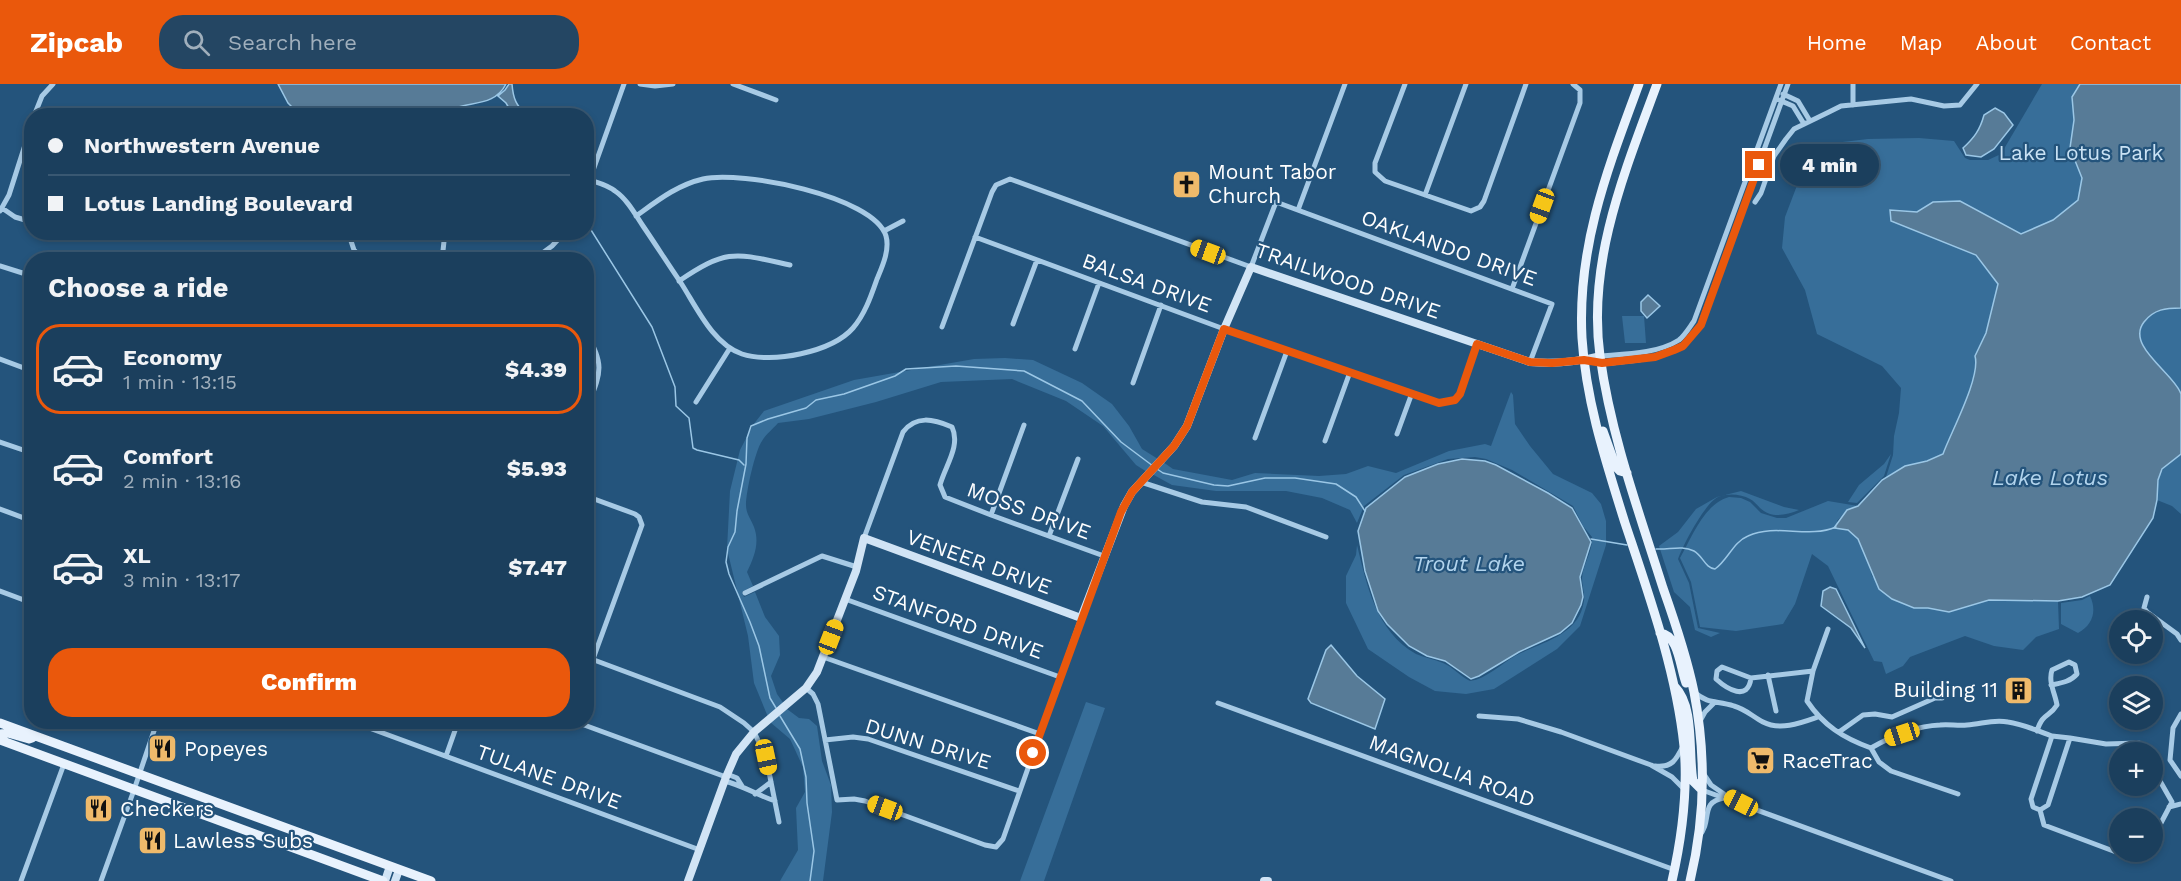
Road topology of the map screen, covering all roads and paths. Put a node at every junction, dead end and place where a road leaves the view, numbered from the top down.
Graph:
1 (52, 84) edge
2 (624, 84) edge
3 (640, 84) edge
4 (673, 84) edge
5 (733, 84) edge
6 (1345, 84) edge
7 (1405, 84) edge
8 (1466, 84) edge
9 (1526, 84) edge
10 (1573, 84) edge
11 (1639, 84) edge
12 (1652, 84) edge
13 (1657, 84) edge
14 (1780, 84) edge
15 (1788, 84) edge
16 (1853, 84) edge
17 (1966, 84) edge
18 (1977, 84) edge
19 (1777, 92) junction
20 (1972, 92) junction
21 (1784, 95) junction
22 (1775, 99) junction
23 (776, 100) dead end
24 (1651, 100) junction
25 (1782, 101) junction
26 (1796, 104) junction
27 (1853, 105) junction
28 (37, 108) edge
29 (1807, 123) junction
30 (24, 148) edge
31 (594, 169) edge
32 (594, 182) edge
33 (1425, 195) junction
34 (1755, 202) dead end
35 (1, 210) edge
36 (1298, 210) junction
37 (636, 216) junction
38 (24, 219) edge
39 (903, 221) dead end
40 (884, 231) junction
41 (975, 237) junction
42 (558, 240) edge
43 (547, 252) edge
44 (1037, 260) junction
45 (790, 265) dead end
46 (0, 266) edge
47 (1251, 267) junction
48 (24, 274) edge
49 (679, 281) junction
50 (1099, 283) junction
51 (1512, 289) junction
52 (1161, 305) junction
53 (1013, 324) dead end
54 (942, 327) dead end
55 (1224, 329) junction
56 (1477, 344) junction
57 (594, 346) edge
58 (730, 348) junction
59 (1075, 349) dead end
60 (1287, 351) junction
61 (0, 359) edge
62 (1584, 360) junction
63 (1601, 360) junction
64 (1530, 362) junction
65 (24, 368) edge
66 (1350, 372) junction
67 (1133, 382) dead end
68 (594, 390) edge
69 (1412, 393) junction
70 (696, 402) dead end
71 (1590, 407) junction
72 (1024, 425) dead end
73 (1397, 434) dead end
74 (1255, 438) dead end
75 (1325, 441) dead end
76 (0, 442) edge
77 (24, 450) edge
78 (1078, 459) dead end
79 (1628, 473) junction
80 (1141, 482) junction
81 (594, 499) edge
82 (0, 509) edge
83 (991, 515) junction
84 (24, 518) edge
85 (1049, 537) junction
86 (1326, 537) dead end
87 (864, 538) junction
88 (1104, 556) junction
89 (857, 567) junction
90 (0, 591) edge
91 (745, 593) dead end
92 (2148, 597) dead end
93 (845, 599) junction
94 (24, 600) edge
95 (1081, 618) junction
96 (1828, 629) dead end
97 (1660, 633) junction
98 (2181, 640) edge
99 (594, 648) edge
100 (823, 657) junction
101 (594, 660) edge
102 (1813, 671) junction
103 (1768, 675) junction
104 (1060, 676) junction
105 (1751, 678) junction
106 (2051, 685) junction
107 (1675, 687) junction
108 (806, 688) junction
109 (1693, 690) junction
110 (1942, 698) dead end
111 (1218, 703) dead end
112 (1713, 704) junction
113 (1776, 711) dead end
114 (2181, 714) edge
115 (1479, 716) dead end
116 (1818, 717) junction
117 (1699, 723) junction
118 (2, 725) edge
119 (155, 729) edge
120 (372, 729) edge
121 (456, 729) edge
122 (594, 729) edge
123 (2037, 731) junction
124 (754, 732) junction
125 (1839, 732) junction
126 (0, 734) edge
127 (1040, 734) junction
128 (37, 736) junction
129 (2052, 736) junction
130 (2070, 738) junction
131 (0, 740) edge
132 (825, 740) junction
133 (2109, 744) edge
134 (1683, 745) junction
135 (1870, 748) junction
136 (446, 756) junction
137 (64, 764) junction
138 (1651, 765) junction
139 (1702, 771) junction
140 (139, 773) junction
141 (2181, 776) edge
142 (726, 777) junction
143 (771, 782) junction
144 (2163, 786) edge
145 (134, 790) junction
146 (1684, 790) junction
147 (1702, 790) junction
148 (1019, 791) junction
149 (755, 794) junction
150 (1958, 794) dead end
151 (1726, 798) junction
152 (775, 801) junction
153 (1741, 803) junction
154 (2181, 804) edge
155 (2169, 807) junction
156 (2040, 810) junction
157 (2163, 819) edge
158 (779, 822) dead end
159 (1698, 836) junction
160 (2109, 849) edge
161 (700, 850) junction
162 (395, 868) junction
163 (1675, 870) junction
164 (21, 881) edge
165 (100, 881) edge
166 (384, 881) edge
167 (395, 881) edge
168 (431, 881) edge
169 (688, 881) edge
170 (1672, 881) edge
171 (1690, 881) edge
172 (1951, 881) edge

1 - 28 street
2 - 31 street
3 - 4 street
5 - 23 street
6 - 36 street
7 - 33 street
8 - 33 street
9 - 33 street
10 - 51 street
11 - 62 main road
12 - 24 main road
13 - 24 main road
14 - 19 street
15 - 21 street
16 - 27 street
17 - 20 street
18 - 20 street
19 - 21 street
19 - 22 street
20 - 27 street
21 - 25 street
21 - 26 street
22 - 25 street
22 - 63 street
24 - 63 main road
25 - 26 street
25 - 63 street
26 - 29 street
27 - 29 street
29 - 34 street
30 - 35 street
32 - 37 street
35 - 38 street
36 - 47 street, OAKLANDO DRIVE
36 - 51 street, OAKLANDO DRIVE
37 - 40 street
37 - 49 street
39 - 40 street
40 - 58 street
41 - 44 street, BALSA DRIVE
41 - 47 street, TRAILWOOD DRIVE
41 - 54 street
42 - 43 street
44 - 50 street, BALSA DRIVE
44 - 53 street
45 - 49 street
46 - 48 street
47 - 55 street
47 - 56 street, TRAILWOOD DRIVE
49 - 58 street
50 - 52 street, BALSA DRIVE
50 - 59 street
51 - 64 street, OAKLANDO DRIVE
52 - 55 street, BALSA DRIVE
52 - 67 street
55 - 60 street, BALSA DRIVE
55 - 80 street
56 - 64 street, TRAILWOOD DRIVE
56 - 69 street, BALSA DRIVE
57 - 68 street
58 - 70 street
60 - 66 street, BALSA DRIVE
60 - 74 street
61 - 65 street
62 - 63 street, TRAILWOOD DRIVE
62 - 64 street, TRAILWOOD DRIVE
62 - 71 main road
63 - 79 main road
66 - 69 street, BALSA DRIVE
66 - 75 street
69 - 73 street
71 - 79 main road
71 - 97 main road
72 - 83 street
76 - 77 street
78 - 85 street
79 - 109 main road
80 - 86 street
80 - 88 street
81 - 99 street
82 - 84 street
83 - 85 street, MOSS DRIVE
83 - 87 street, MOSS DRIVE
85 - 88 street, MOSS DRIVE
87 - 89 street
87 - 95 street, VENEER DRIVE
88 - 95 street
89 - 91 street
89 - 93 street
90 - 94 street
92 - 98 street
93 - 100 street
93 - 104 street, STANFORD DRIVE
95 - 104 street
96 - 102 street
97 - 107 main road
97 - 109 main road
100 - 108 street
100 - 127 street
101 - 124 street
102 - 103 street
102 - 116 street
103 - 105 street
103 - 113 street
104 - 127 street
105 - 105 street
106 - 106 street
106 - 123 street
107 - 134 main road
107 - 147 main road
108 - 124 street
108 - 132 street
109 - 112 street
109 - 117 main road
110 - 125 street
111 - 163 street, MAGNOLIA ROAD
112 - 116 street
112 - 117 street
114 - 141 street
115 - 138 street
116 - 125 street
117 - 139 main road
118 - 128 main road
119 - 140 street
120 - 136 street, TULANE DRIVE
121 - 136 street
122 - 142 street
123 - 129 street
123 - 135 street
124 - 142 street
124 - 143 street
125 - 135 street
126 - 128 main road
127 - 148 street
128 - 140 main road
129 - 130 street
129 - 156 street
130 - 133 street
130 - 156 street
131 - 137 main road
132 - 148 street, DUNN DRIVE
132 - 148 street
134 - 138 street
134 - 146 main road
135 - 150 street
136 - 161 street, TULANE DRIVE
137 - 145 main road
137 - 164 street
138 - 146 street
139 - 147 main road
139 - 153 street
140 - 145 street
140 - 162 main road
142 - 149 street
142 - 161 street
143 - 149 street
143 - 152 street
144 - 155 street
145 - 165 street
145 - 166 main road
146 - 163 main road
147 - 151 street
147 - 159 main road
149 - 152 street
151 - 153 street
151 - 159 street
152 - 158 street
153 - 172 street
154 - 155 street
155 - 157 street
156 - 160 street
159 - 171 main road
161 - 169 street
162 - 166 street
162 - 167 street
162 - 168 main road
163 - 170 main road

